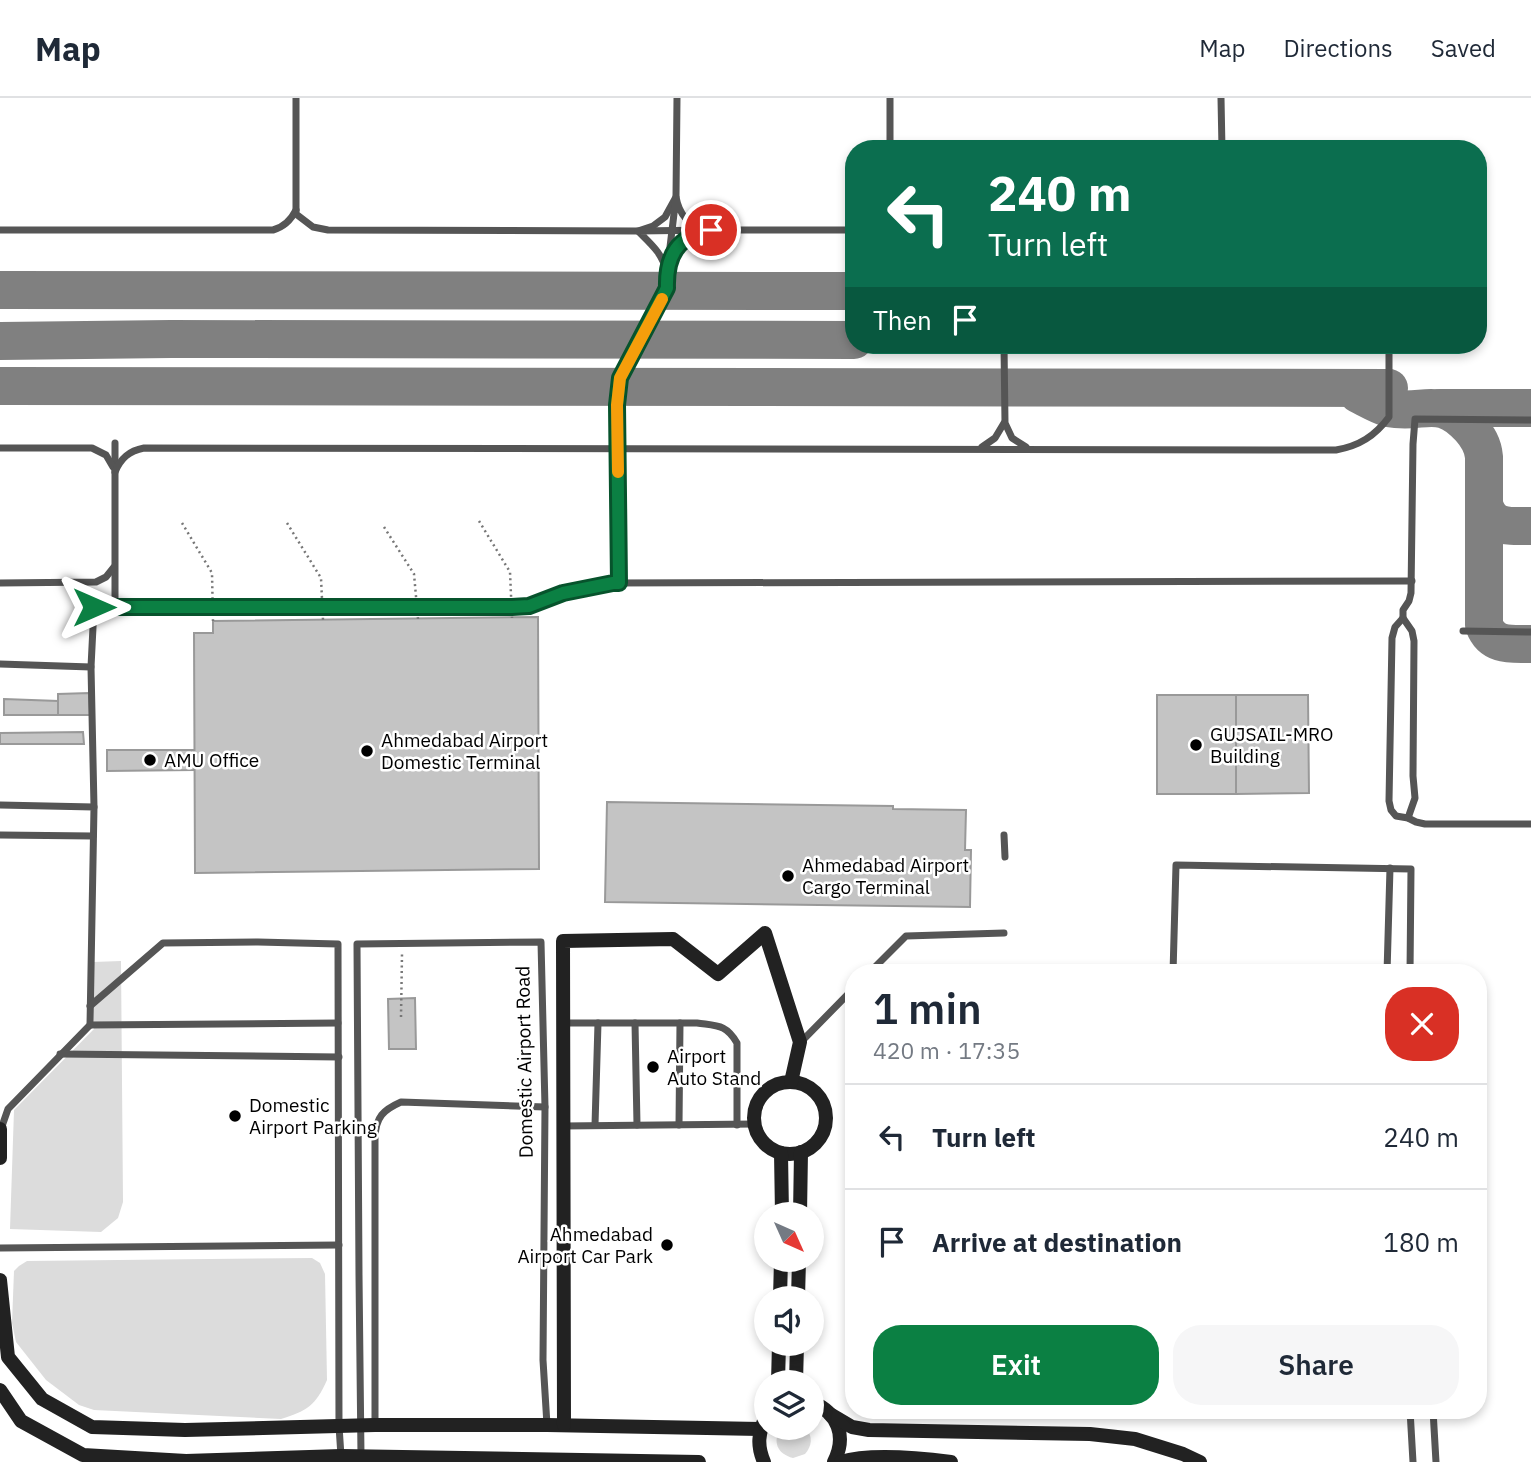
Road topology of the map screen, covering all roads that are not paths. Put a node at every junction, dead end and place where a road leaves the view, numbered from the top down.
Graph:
1 (296, 98) edge
2 (677, 98) edge
3 (890, 98) edge
4 (1221, 98) edge
5 (890, 140) edge
6 (1222, 140) edge
7 (676, 197) junction
8 (296, 209) junction
9 (0, 230) edge
10 (711, 230) junction
11 (845, 230) edge
12 (672, 231) junction
13 (638, 232) junction
14 (667, 272) junction
15 (1004, 354) edge
16 (1389, 354) edge
17 (1005, 419) junction
18 (1531, 420) edge
19 (115, 443) dead end
20 (0, 448) edge
21 (617, 448) junction
22 (971, 449) junction
23 (1031, 449) junction
24 (115, 473) junction
25 (115, 559) junction
26 (1412, 581) junction
27 (0, 583) edge
28 (619, 583) junction
29 (115, 607) junction
30 (1403, 618) junction
31 (1462, 631) dead end
32 (1531, 632) edge
33 (0, 664) edge
34 (91, 667) junction
35 (0, 805) edge
36 (94, 807) junction
37 (1408, 818) junction
38 (1531, 824) edge
39 (0, 835) edge
40 (1004, 835) dead end
41 (93, 836) junction
42 (1005, 856) dead end
43 (1390, 868) junction
44 (1004, 933) dead end
45 (879, 964) edge
46 (1173, 964) edge
47 (1387, 964) edge
48 (1410, 964) edge
49 (845, 997) edge
50 (90, 1006) junction
51 (338, 1023) junction
52 (563, 1023) junction
53 (598, 1023) junction
54 (635, 1023) junction
55 (680, 1023) junction
56 (90, 1025) junction
57 (800, 1042) junction
58 (60, 1054) junction
59 (339, 1057) junction
60 (791, 1082) junction
61 (545, 1107) junction
62 (755, 1124) junction
63 (595, 1125) junction
64 (637, 1125) junction
65 (679, 1125) junction
66 (737, 1125) junction
67 (562, 1126) junction
68 (0, 1129) edge
69 (800, 1152) junction
70 (781, 1153) junction
71 (0, 1158) edge
72 (782, 1202) edge
73 (800, 1202) edge
74 (339, 1245) junction
75 (0, 1248) edge
76 (0, 1280) edge
77 (0, 1390) edge
78 (824, 1409) edge
79 (830, 1414) junction
80 (1411, 1419) edge
81 (1434, 1419) edge
82 (754, 1423) edge
83 (368, 1425) junction
84 (547, 1425) junction
85 (338, 1426) junction
86 (564, 1426) junction
87 (758, 1440) edge
88 (341, 1456) junction
89 (361, 1456) junction
90 (699, 1462) edge
91 (764, 1462) edge
92 (834, 1462) edge
93 (841, 1462) edge
94 (951, 1462) edge
95 (1200, 1462) edge
96 (1413, 1462) edge
97 (1436, 1462) edge

1 - 8 lane
2 - 7 lane
3 - 5 lane
4 - 6 lane
7 - 10 lane
7 - 12 lane
7 - 13 lane
8 - 9 lane
8 - 13 lane
10 - 11 lane
10 - 12 lane
10 - 14 lane
12 - 13 lane
12 - 14 lane
13 - 14 lane
14 - 21 lane
15 - 17 lane
16 - 23 lane
17 - 22 lane
17 - 23 lane
18 - 26 lane
19 - 24 lane
20 - 24 lane
21 - 22 lane
21 - 24 lane
21 - 28 lane
22 - 23 lane
24 - 25 lane
25 - 27 lane
25 - 29 lane
26 - 28 lane
26 - 30 lane
28 - 29 lane
29 - 34 lane
30 - 37 lane
30 - 37 lane
31 - 32 lane
33 - 34 lane
34 - 36 lane
35 - 36 lane
36 - 41 lane
37 - 38 lane
39 - 41 lane
40 - 42 lane
41 - 50 lane
43 - 46 lane
43 - 47 lane
43 - 48 lane
44 - 45 lane
49 - 57 lane
50 - 51 lane
50 - 56 lane
51 - 56 lane
51 - 59 lane
52 - 53 lane
52 - 57 main road
52 - 67 main road
53 - 54 lane
53 - 63 lane
54 - 55 lane
54 - 64 lane
55 - 65 lane
55 - 66 lane
56 - 58 lane
57 - 60 main road
58 - 59 lane
58 - 68 lane
59 - 74 lane
60 - 62 main road
60 - 69 main road
61 - 83 lane
61 - 83 lane, Domestic Airport Road
61 - 84 lane, Domestic Airport Road
62 - 66 lane
62 - 70 main road
63 - 64 lane
63 - 67 lane
64 - 65 lane
65 - 66 lane
67 - 86 main road
68 - 71 main road
69 - 70 main road
69 - 73 main road
70 - 72 main road
74 - 75 lane
74 - 85 lane
76 - 85 main road
77 - 88 main road
78 - 79 main road
79 - 92 main road
79 - 95 main road
80 - 96 lane
81 - 97 lane
82 - 86 main road
83 - 84 main road
83 - 85 main road
83 - 89 lane, Domestic Airport Road
84 - 86 main road
85 - 88 lane
87 - 91 main road
88 - 89 main road
89 - 90 main road
93 - 94 main road

